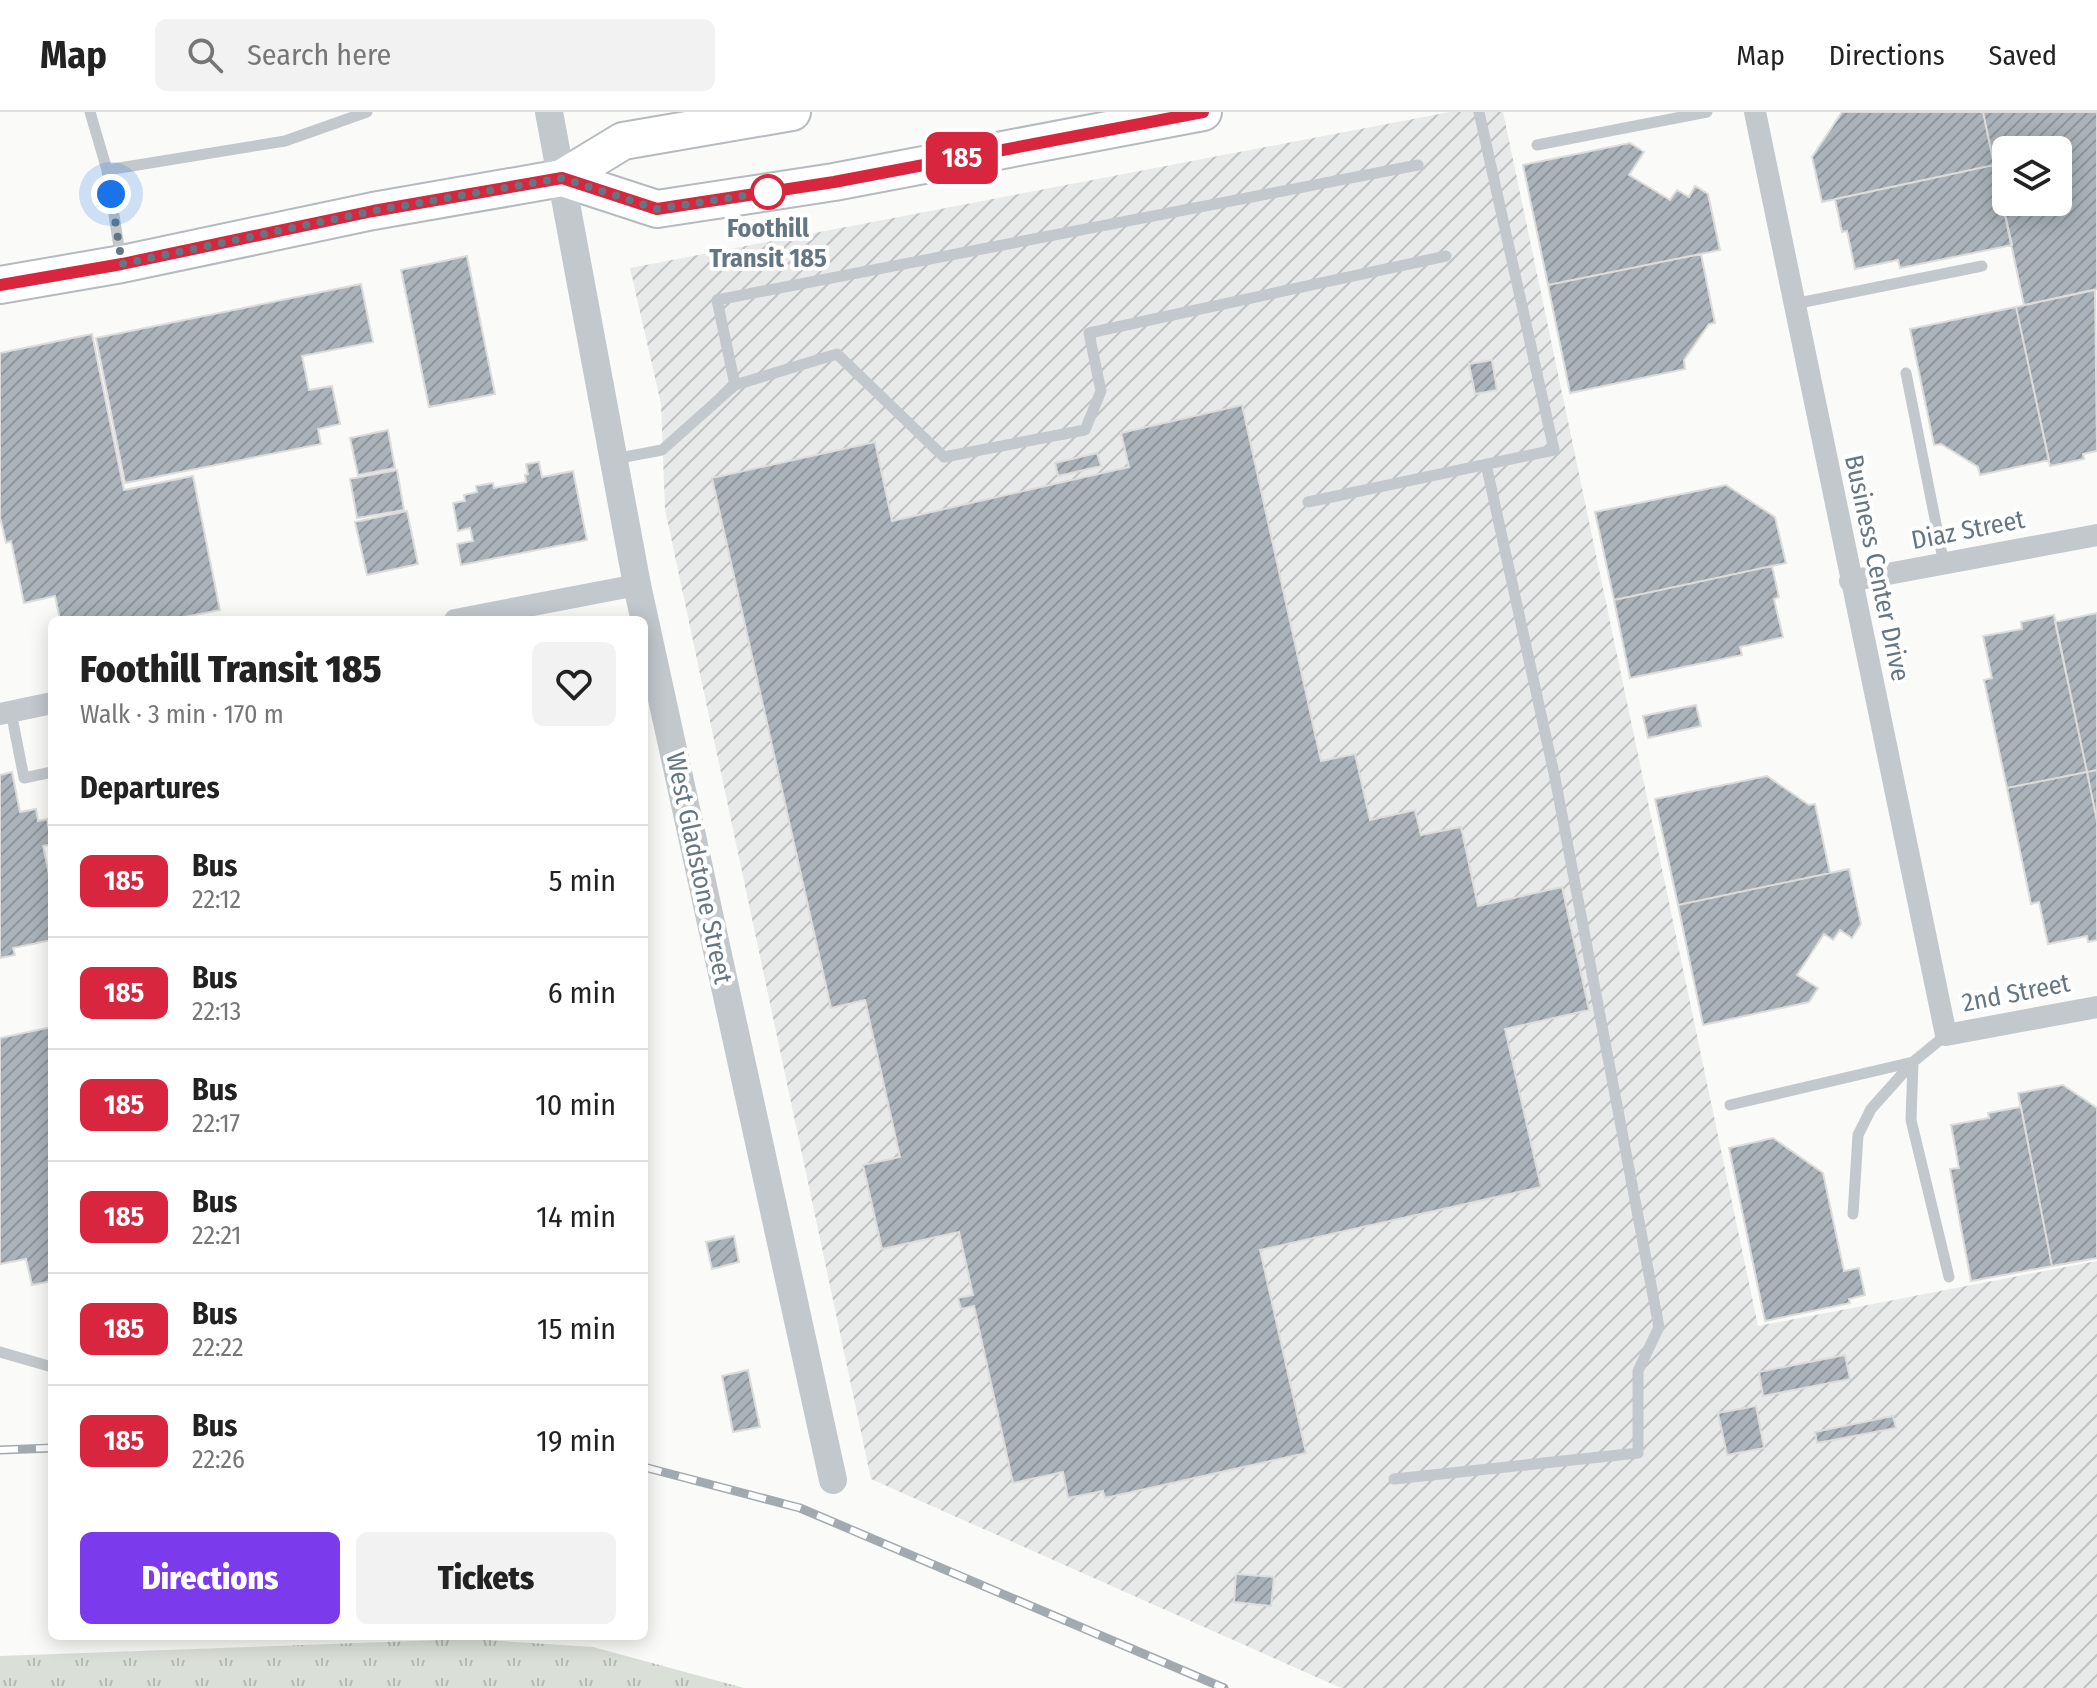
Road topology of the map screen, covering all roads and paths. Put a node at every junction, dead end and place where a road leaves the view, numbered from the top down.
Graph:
1 (90, 112) edge
2 (367, 112) edge
3 (549, 112) edge
4 (792, 112) edge
5 (1203, 112) edge
6 (1479, 112) edge
7 (1707, 112) edge
8 (1755, 112) edge
9 (1537, 145) dead end
10 (1418, 165) dead end
11 (107, 170) junction
12 (562, 178) junction
13 (1446, 256) dead end
14 (122, 264) junction
15 (1982, 266) dead end
16 (0, 285) edge
17 (1793, 304) junction
18 (1906, 373) dead end
19 (735, 385) junction
20 (614, 460) junction
21 (1486, 464) junction
22 (1308, 502) dead end
23 (2097, 535) edge
24 (1944, 564) junction
25 (1850, 581) junction
26 (637, 585) junction
27 (476, 616) edge
28 (644, 616) edge
29 (648, 635) edge
30 (48, 704) edge
31 (5, 713) edge
32 (48, 773) edge
33 (2097, 1007) edge
34 (1946, 1035) junction
35 (1913, 1062) junction
36 (1730, 1105) dead end
37 (1853, 1214) dead end
38 (1949, 1277) dead end
39 (0, 1352) edge
40 (48, 1366) edge
41 (1394, 1479) dead end
42 (833, 1480) dead end

1 - 11 lane
2 - 11 lane
3 - 12 street, West Gladstone Street
4 - 12 main road
5 - 12 main road
6 - 21 lane
7 - 9 lane
8 - 17 street, Business Center Drive
10 - 19 lane
11 - 14 lane
12 - 14 main road
12 - 20 street, West Gladstone Street
13 - 19 lane
14 - 16 main road
15 - 17 lane
17 - 25 street, Business Center Drive
18 - 24 lane
19 - 20 lane
20 - 26 street, West Gladstone Street
21 - 22 lane
21 - 41 lane
23 - 24 street, Diaz Street
24 - 25 street, Diaz Street
25 - 34 street, Business Center Drive
26 - 27 street
26 - 28 street, West Gladstone Street
29 - 42 street, West Gladstone Street
30 - 31 street
31 - 32 lane
33 - 34 street, 2nd Street
34 - 35 lane
35 - 36 lane
35 - 37 lane
35 - 38 lane
39 - 40 lane

